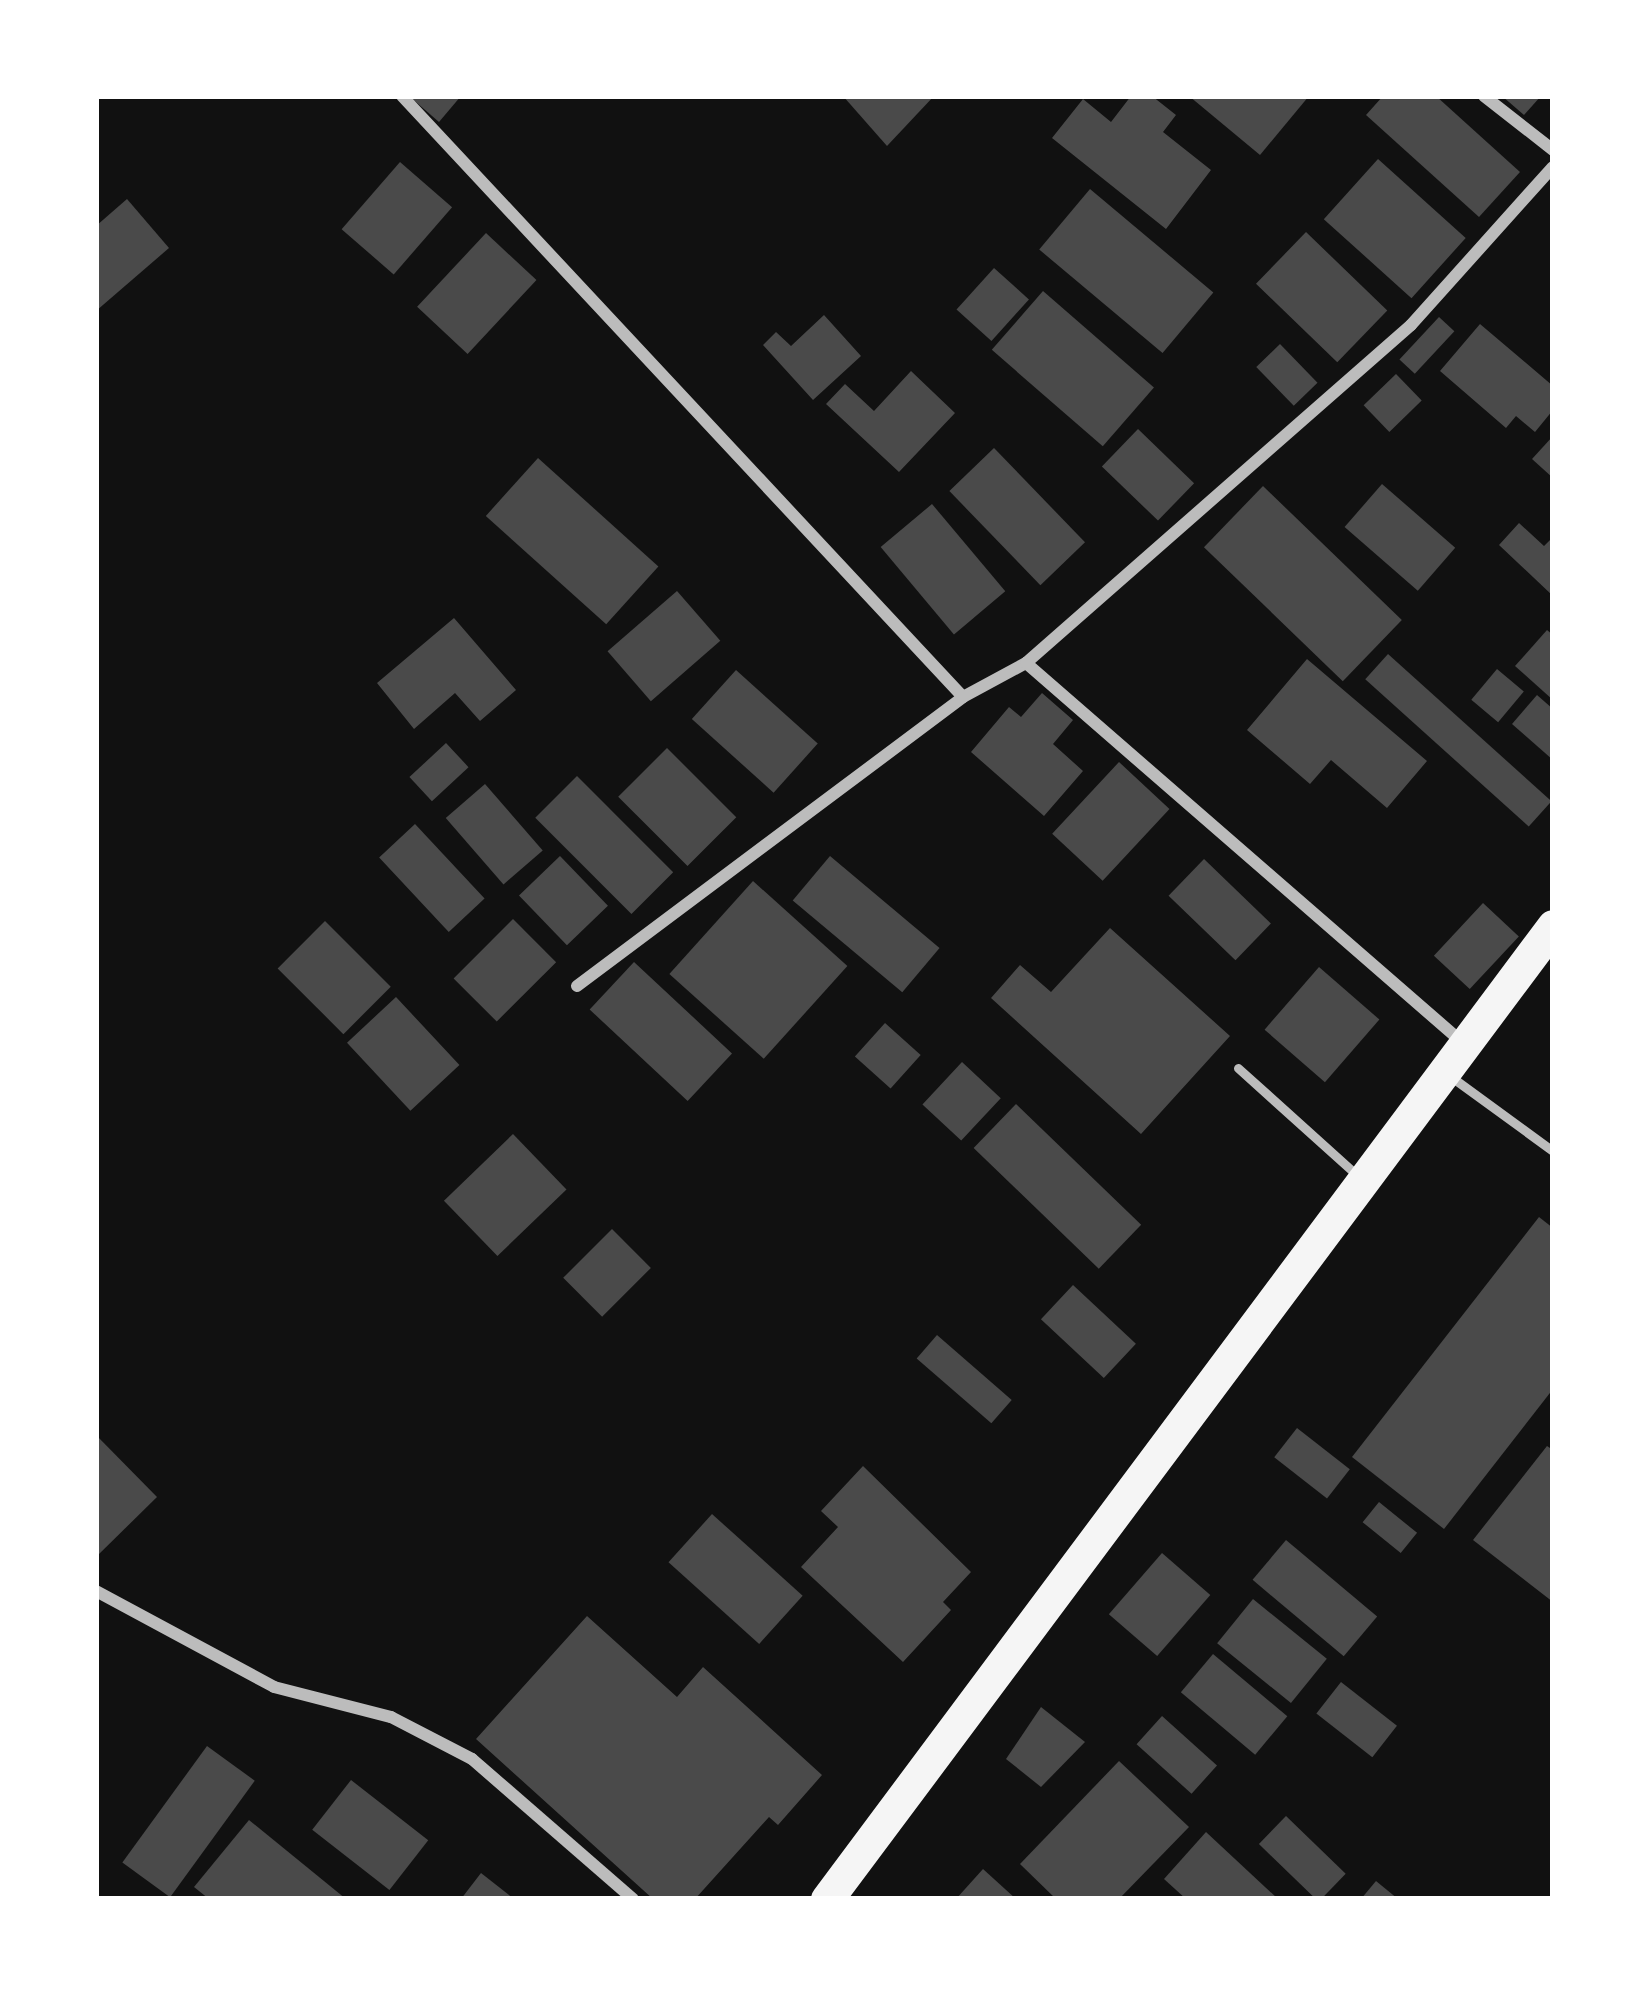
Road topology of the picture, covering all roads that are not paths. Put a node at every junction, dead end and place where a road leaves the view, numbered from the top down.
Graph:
1 (402, 96) edge
2 (1484, 96) edge
3 (1553, 150) edge
4 (1553, 167) edge
5 (1026, 663) junction
6 (962, 697) junction
7 (1553, 926) edge
8 (577, 986) dead end
9 (1464, 1044) junction
10 (1238, 1068) dead end
11 (1446, 1073) junction
12 (1553, 1151) edge
13 (1364, 1181) junction
14 (96, 1591) edge
15 (633, 1899) edge
16 (827, 1899) edge

1 - 6 street
2 - 3 street
4 - 5 street
5 - 6 street
5 - 9 street
6 - 8 street
7 - 9 highway
9 - 11 highway
10 - 13 lane
11 - 12 lane
11 - 13 highway
13 - 16 highway
14 - 15 street

